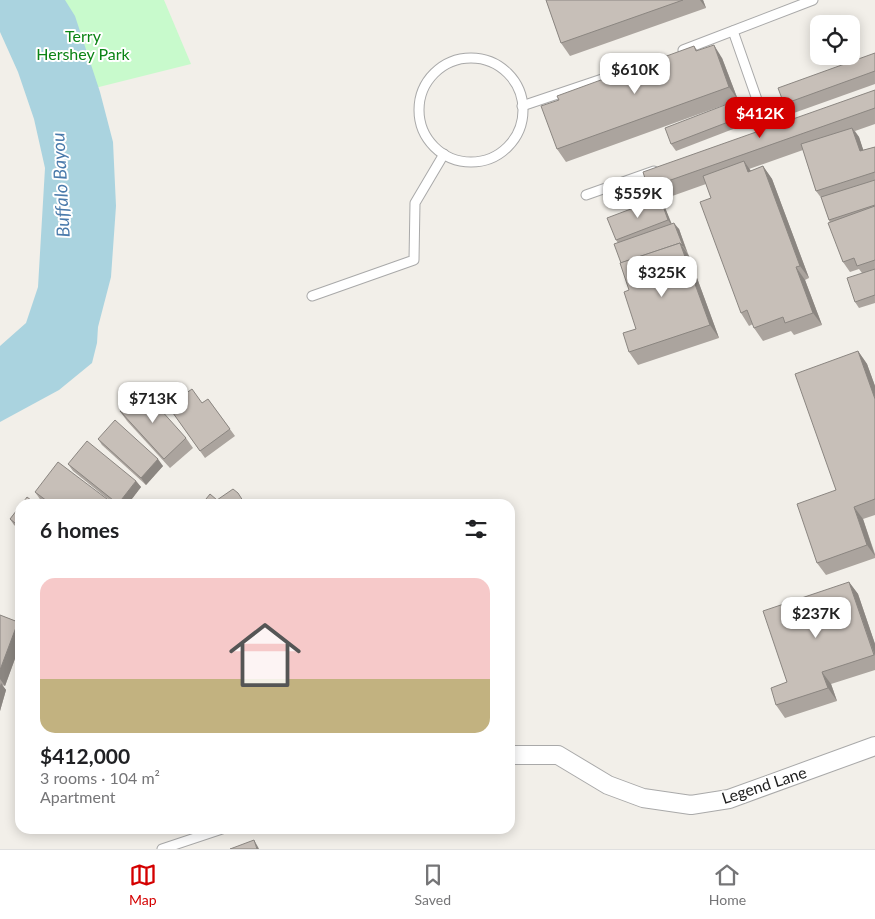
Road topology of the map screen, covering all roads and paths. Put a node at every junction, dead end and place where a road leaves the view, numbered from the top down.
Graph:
1 (813, 0) edge
2 (733, 31) junction
3 (673, 54) edge
4 (638, 67) edge
5 (522, 106) junction
6 (768, 131) edge
7 (444, 154) junction
8 (659, 170) edge
9 (586, 195) dead end
10 (312, 296) dead end
11 (875, 746) edge
12 (515, 756) edge
13 (207, 834) edge
14 (162, 849) edge

1 - 2 lane
2 - 3 lane
2 - 6 lane
4 - 5 lane
5 - 7 lane
5 - 7 lane
7 - 10 lane
8 - 9 lane
11 - 12 street, Legend Lane
13 - 14 lane

